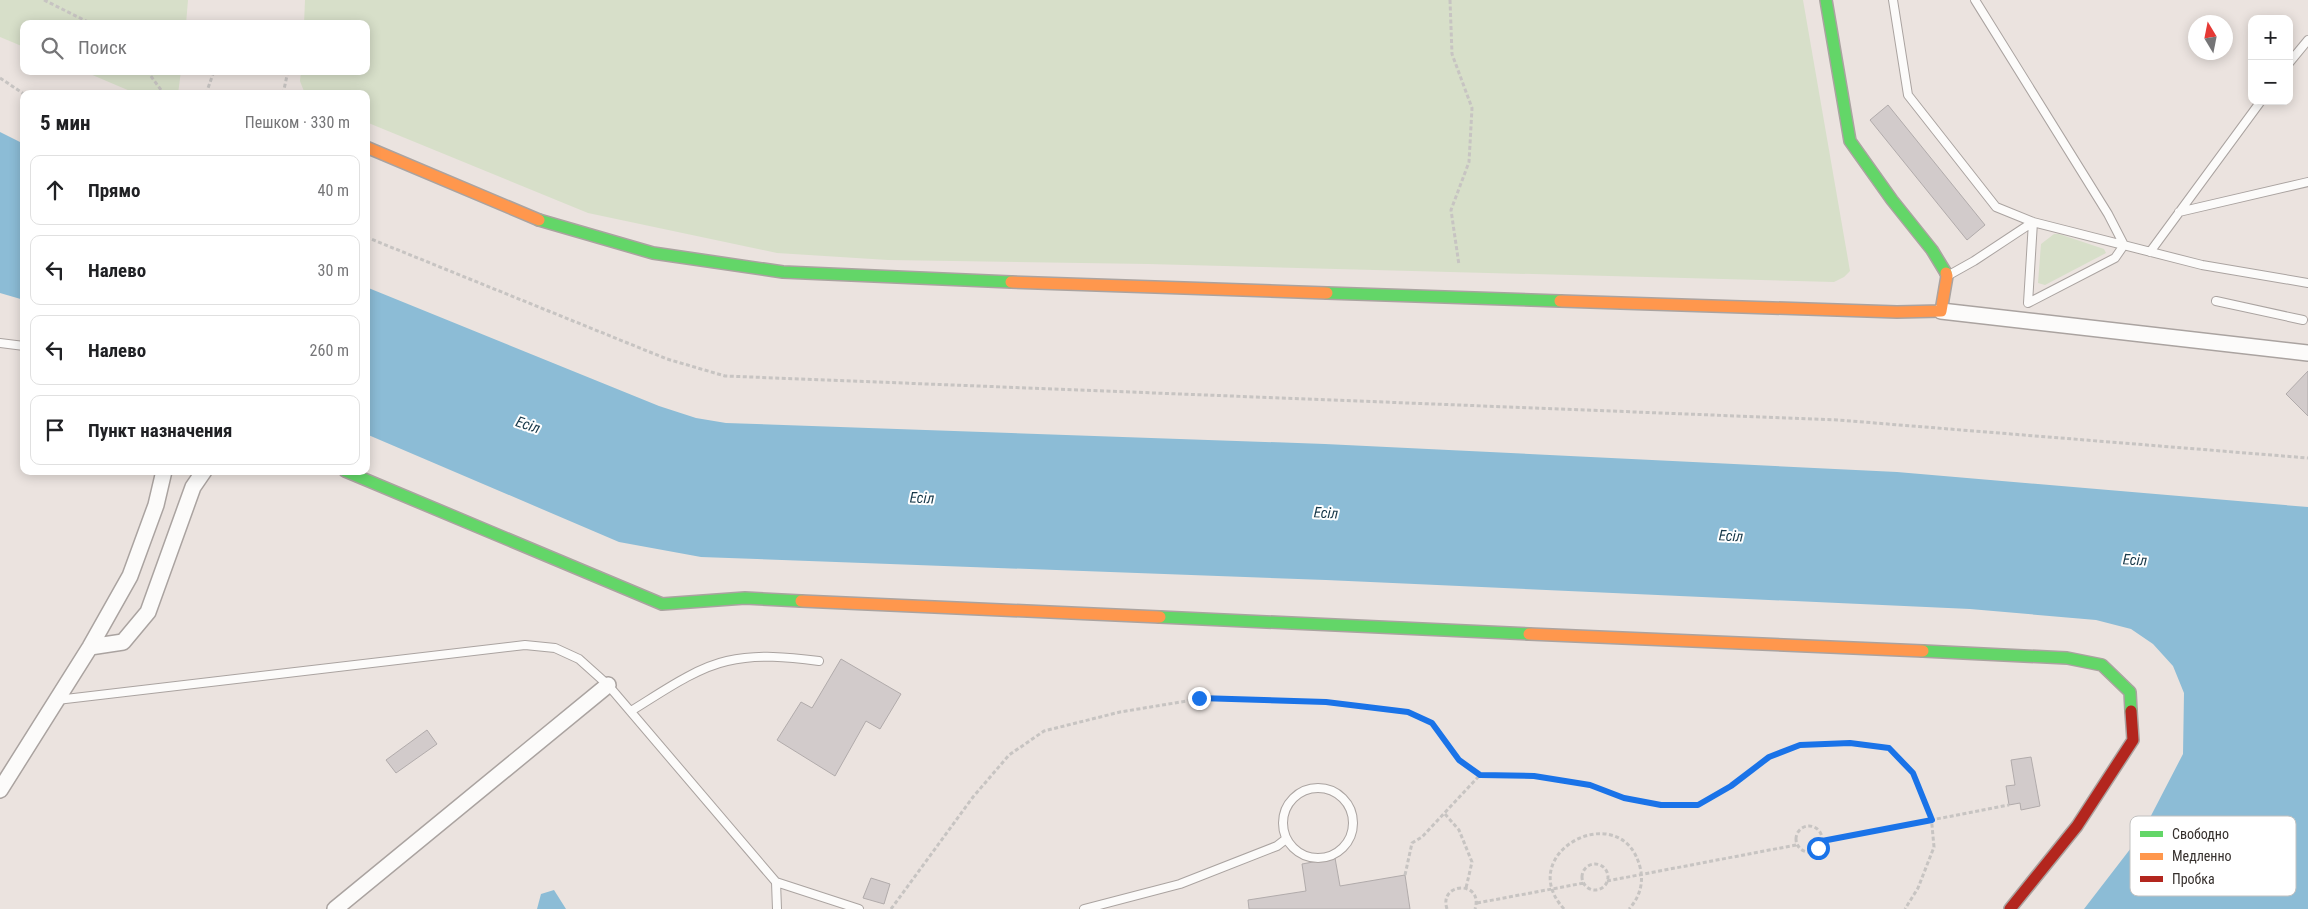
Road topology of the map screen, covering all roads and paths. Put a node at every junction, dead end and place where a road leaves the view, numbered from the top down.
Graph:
1 (44, 0) edge
2 (1450, 0) edge
3 (1826, 0) edge
4 (1893, 0) edge
5 (1975, 0) edge
6 (84, 20) edge
7 (2308, 40) edge
8 (2291, 60) edge
9 (150, 75) edge
10 (213, 75) edge
11 (287, 75) edge
12 (0, 78) edge
13 (161, 90) edge
14 (207, 90) edge
15 (284, 90) edge
16 (20, 91) edge
17 (2258, 105) edge
18 (370, 149) edge
19 (2308, 182) edge
20 (2179, 212) junction
21 (2033, 222) junction
22 (370, 239) edge
23 (2124, 245) junction
24 (2150, 252) junction
25 (1459, 265) dead end
26 (1947, 276) junction
27 (2308, 283) edge
28 (2216, 301) dead end
29 (1941, 311) junction
30 (2303, 320) dead end
31 (0, 342) edge
32 (20, 345) edge
33 (2308, 353) edge
34 (2308, 458) edge
35 (163, 475) edge
36 (201, 475) edge
37 (355, 475) edge
38 (90, 647) junction
39 (819, 661) dead end
40 (608, 685) junction
41 (56, 700) junction
42 (631, 711) junction
43 (1480, 775) junction
44 (0, 790) edge
45 (2009, 804) dead end
46 (1445, 814) junction
47 (1932, 820) junction
48 (1286, 839) junction
49 (1822, 841) junction
50 (1796, 845) junction
51 (1642, 874) junction
52 (1405, 875) dead end
53 (1607, 881) junction
54 (776, 882) junction
55 (1584, 883) junction
56 (1466, 888) junction
57 (1552, 889) junction
58 (1477, 903) junction
59 (335, 909) edge
60 (777, 909) edge
61 (858, 909) edge
62 (891, 909) edge
63 (1084, 909) edge
64 (1447, 909) edge
65 (1475, 909) edge
66 (1564, 909) edge
67 (1629, 909) edge
68 (1905, 909) edge
69 (2010, 909) edge

1 - 6 path
2 - 25 path
3 - 26 street
4 - 21 lane
5 - 23 lane
7 - 8 lane
9 - 13 path
10 - 14 path
11 - 15 path
12 - 16 path
17 - 20 lane
18 - 29 street
19 - 20 lane
20 - 24 lane
21 - 23 lane
21 - 23 lane
21 - 26 lane
22 - 34 path
23 - 24 lane
24 - 27 lane
26 - 29 street
28 - 30 lane
29 - 33 street
31 - 32 lane
35 - 38 street
36 - 38 street
37 - 69 street
38 - 41 street
39 - 42 lane
40 - 41 lane
40 - 42 lane
40 - 59 street
41 - 44 street
42 - 54 lane
43 - 46 path
43 - 47 path
43 - 62 path
45 - 47 path
46 - 52 path
46 - 56 path
47 - 49 path
47 - 68 path
48 - 48 lane
48 - 63 lane
49 - 50 path
49 - 50 path
50 - 51 path
51 - 53 path
51 - 57 path
51 - 67 path
53 - 55 path
53 - 55 path
54 - 60 lane
54 - 61 lane
55 - 57 path
56 - 58 path
56 - 64 path
57 - 58 path
57 - 66 path
58 - 65 path

